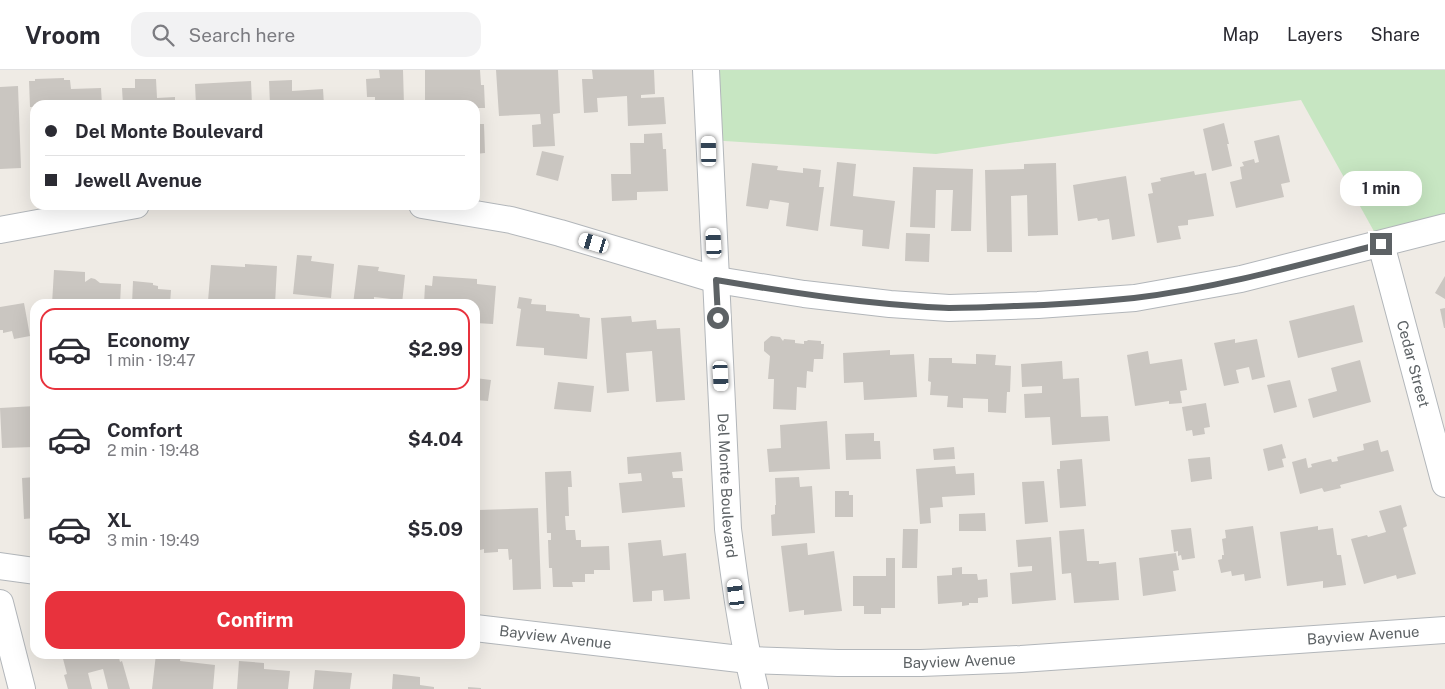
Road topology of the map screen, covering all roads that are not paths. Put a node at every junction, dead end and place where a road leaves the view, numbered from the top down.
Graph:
1 (706, 70) edge
2 (109, 210) edge
3 (452, 210) edge
4 (1445, 227) edge
5 (0, 230) edge
6 (1381, 244) junction
7 (716, 280) junction
8 (1445, 484) edge
9 (0, 566) edge
10 (30, 570) edge
11 (0, 603) edge
12 (480, 629) edge
13 (1445, 630) edge
14 (748, 660) junction
15 (22, 689) edge
16 (755, 689) edge

1 - 7 street, Del Monte Boulevard
2 - 5 street
3 - 7 street
4 - 6 street
6 - 7 street
6 - 8 street, Cedar Street
7 - 14 street, Del Monte Boulevard
9 - 10 street
11 - 15 street
12 - 14 street, Bayview Avenue
13 - 14 street, Bayview Avenue
14 - 16 street, Del Monte Boulevard

